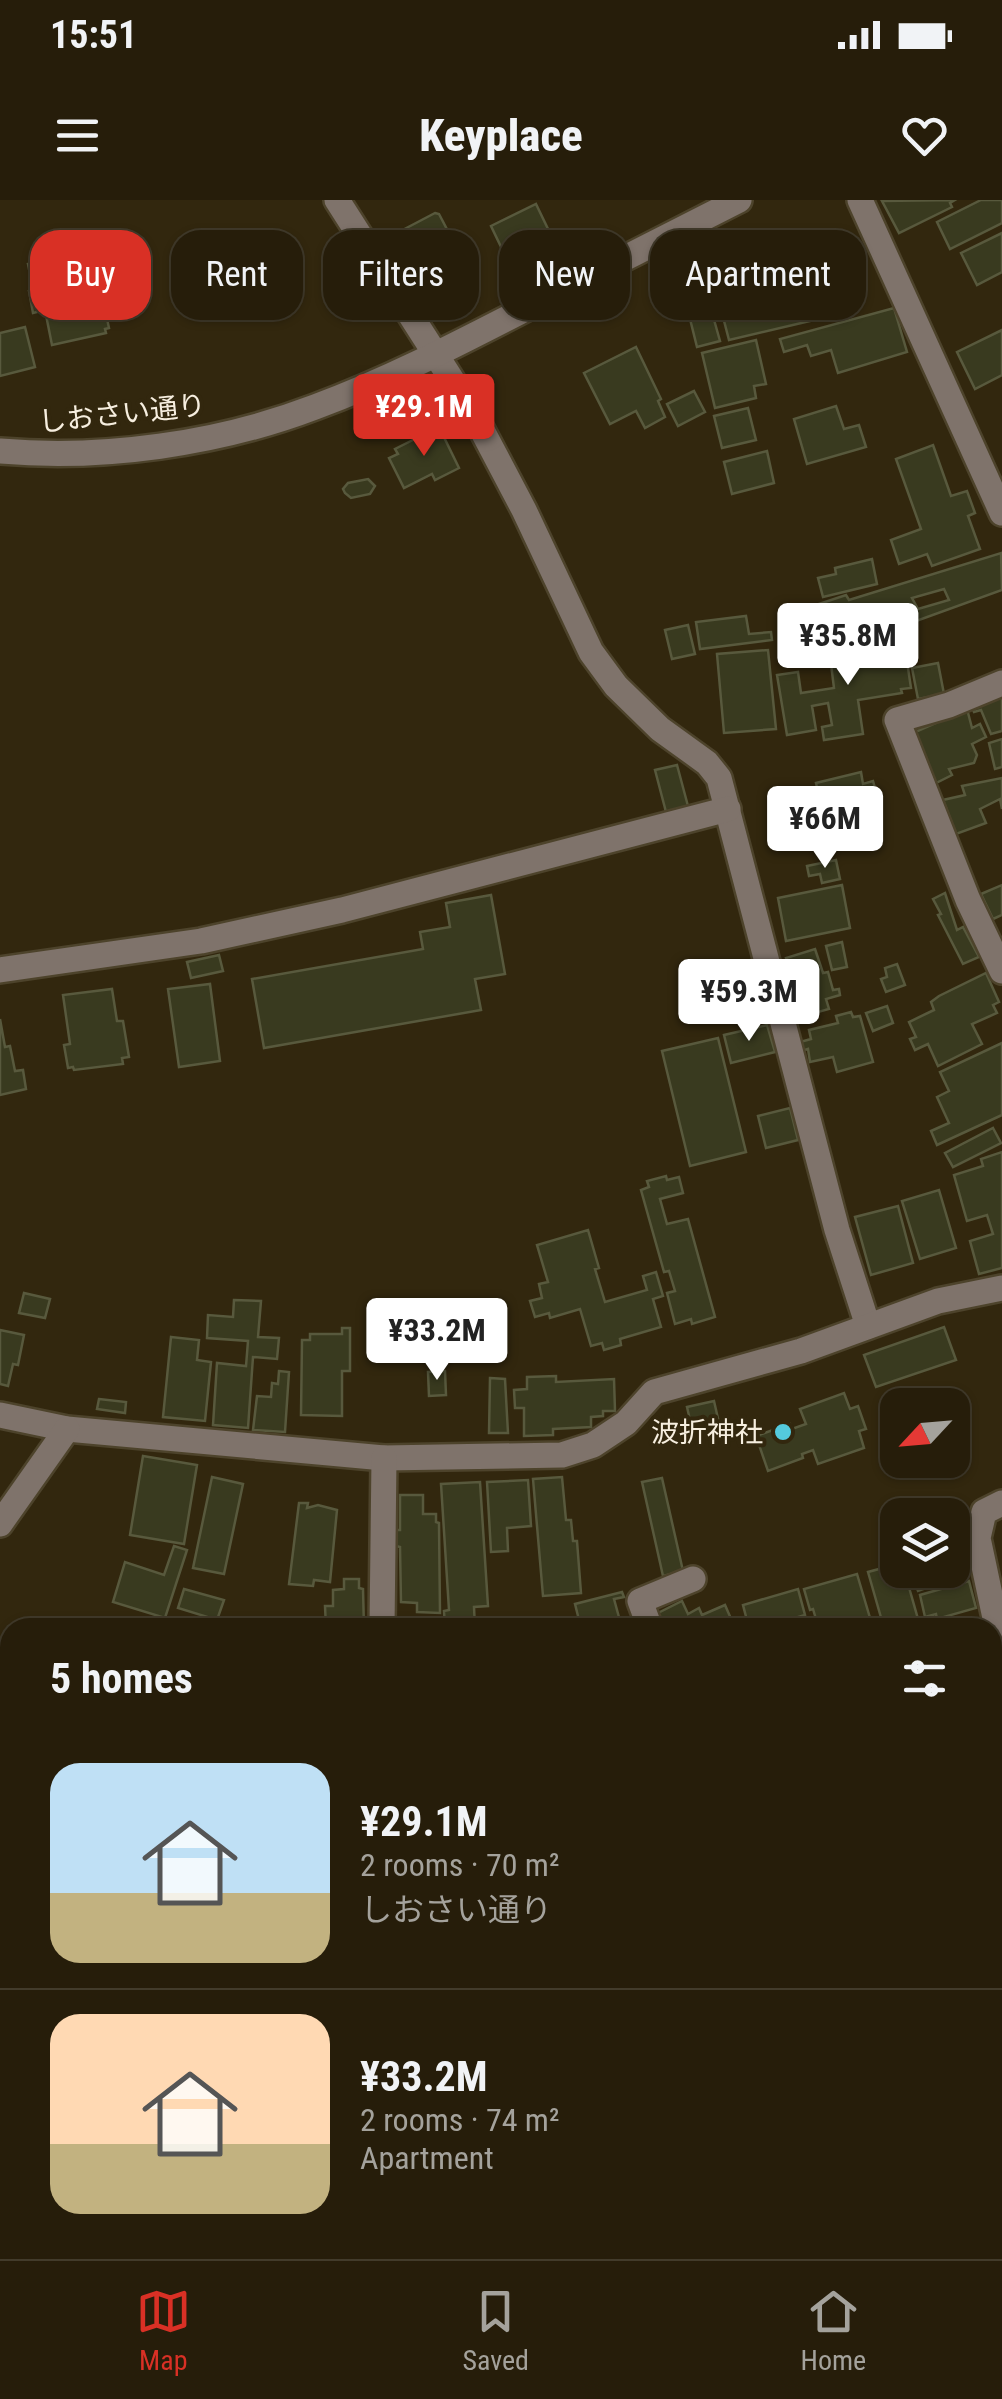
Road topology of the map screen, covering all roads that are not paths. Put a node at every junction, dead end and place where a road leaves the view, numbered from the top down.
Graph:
1 (336, 200) edge
2 (739, 200) edge
3 (860, 200) edge
4 (436, 355) junction
5 (0, 451) edge
6 (1002, 514) edge
7 (1002, 684) edge
8 (728, 809) junction
9 (0, 970) edge
10 (1002, 972) edge
11 (1002, 1288) edge
12 (868, 1326) junction
13 (0, 1414) edge
14 (68, 1428) junction
15 (384, 1458) junction
16 (1002, 1503) edge
17 (0, 1524) edge
18 (693, 1579) dead end
19 (382, 1618) edge
20 (646, 1618) edge
21 (995, 1618) edge

1 - 4 street
2 - 4 street, しおさい通り
3 - 6 street
4 - 5 street, しおさい通り
4 - 8 street
7 - 10 street
8 - 9 street
8 - 12 street
11 - 12 street
12 - 15 street
13 - 14 street
14 - 15 street
14 - 17 street
15 - 19 street
16 - 21 street
18 - 20 street

